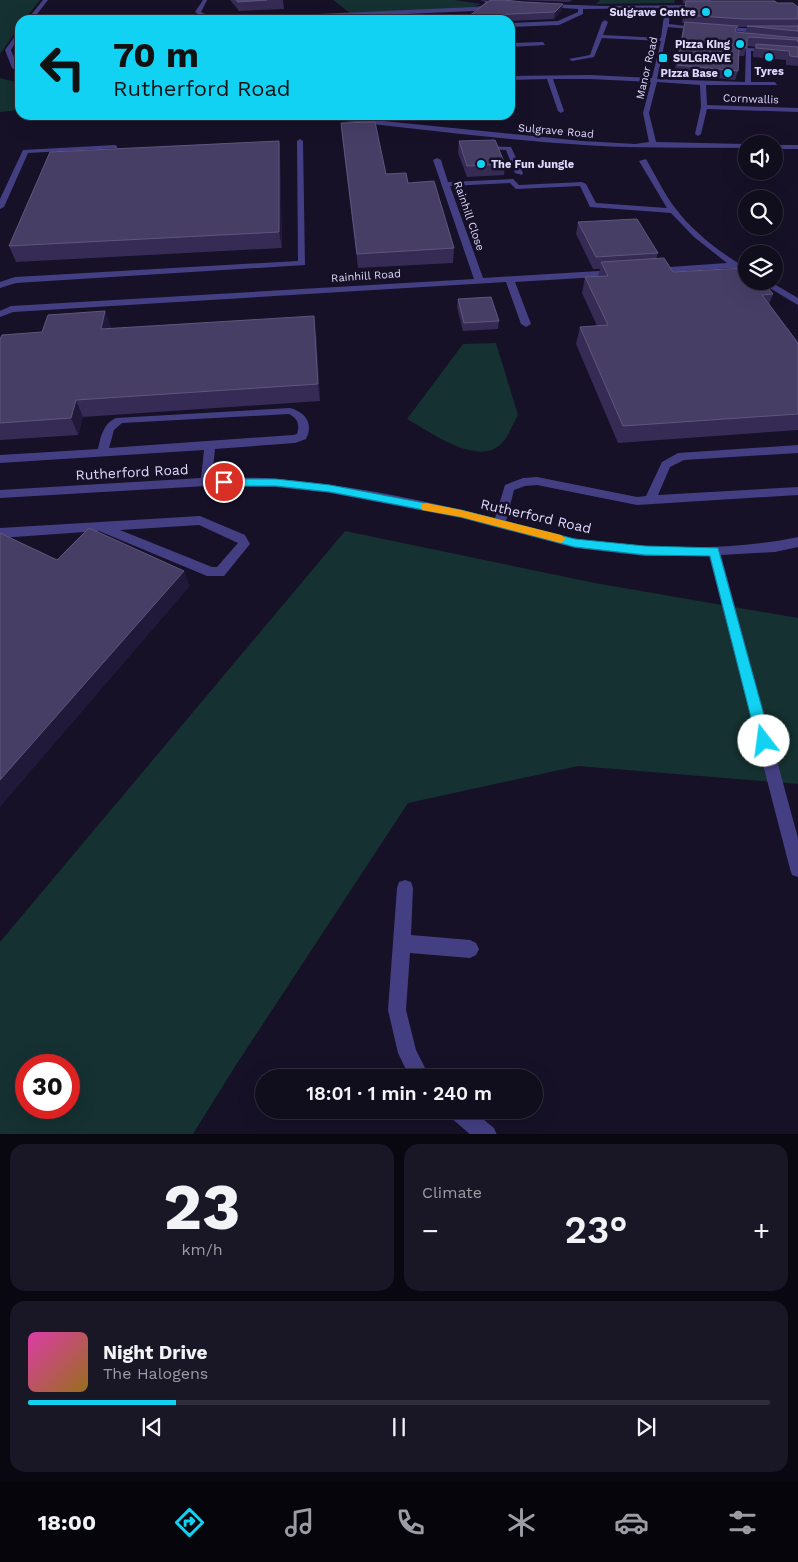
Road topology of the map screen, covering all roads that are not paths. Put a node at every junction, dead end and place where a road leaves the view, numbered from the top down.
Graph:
1 (46, 0) edge
2 (205, 0) edge
3 (482, 0) edge
4 (549, 0) edge
5 (490, 1) edge
6 (554, 1) edge
7 (667, 2) edge
8 (514, 4) edge
9 (540, 5) edge
10 (580, 6) junction
11 (705, 6) edge
12 (99, 12) dead end
13 (34, 15) edge
14 (109, 15) edge
15 (200, 15) edge
16 (321, 15) edge
17 (604, 22) dead end
18 (515, 25) edge
19 (666, 25) junction
20 (703, 28) edge
21 (712, 29) edge
22 (740, 31) junction
23 (769, 31) edge
24 (692, 34) edge
25 (701, 35) edge
26 (599, 36) junction
27 (15, 38) edge
28 (740, 39) edge
29 (664, 40) junction
30 (543, 44) dead end
31 (515, 46) edge
32 (775, 52) edge
33 (572, 59) dead end
34 (15, 68) edge
35 (515, 78) edge
36 (550, 78) junction
37 (654, 80) junction
38 (702, 83) junction
39 (748, 83) junction
40 (775, 84) dead end
41 (704, 107) junction
42 (798, 110) edge
43 (561, 111) dead end
44 (351, 120) edge
45 (698, 134) dead end
46 (489, 135) junction
47 (300, 141) dead end
48 (653, 144) junction
49 (738, 146) edge
50 (783, 146) edge
51 (114, 147) edge
52 (474, 147) edge
53 (798, 147) edge
54 (484, 148) junction
55 (438, 160) dead end
56 (643, 161) dead end
57 (519, 172) dead end
58 (446, 184) junction
59 (0, 207) edge
60 (673, 211) junction
61 (735, 265) junction
62 (738, 267) edge
63 (649, 271) edge
64 (629, 272) edge
65 (509, 278) junction
66 (479, 280) junction
67 (0, 285) edge
68 (777, 290) edge
69 (798, 302) edge
70 (0, 314) edge
71 (526, 324) dead end
72 (210, 446) junction
73 (798, 449) edge
74 (103, 452) junction
75 (0, 459) edge
76 (206, 482) junction
77 (798, 491) edge
78 (0, 494) edge
79 (650, 500) junction
80 (500, 524) junction
81 (101, 527) junction
82 (0, 533) edge
83 (798, 542) edge
84 (714, 552) junction
85 (798, 869) edge
86 (404, 888) dead end
87 (401, 943) junction
88 (470, 949) dead end
89 (417, 1069) edge
90 (468, 1119) edge
91 (487, 1134) edge

1 - 13 street
2 - 15 street
3 - 5 street
4 - 6 street
5 - 8 street
5 - 16 street
7 - 10 street
7 - 11 street
7 - 19 street, Manor Road
9 - 10 street
10 - 18 street
12 - 14 street
17 - 26 street
19 - 20 street
19 - 29 street, Manor Road
21 - 22 street
22 - 23 street
22 - 28 street
24 - 25 street
26 - 29 street
26 - 33 street
27 - 34 street
29 - 37 street, Manor Road
30 - 31 street
32 - 39 street
35 - 36 street
36 - 37 street
36 - 43 street
37 - 38 street
37 - 48 street, Manor Road
38 - 39 street
38 - 41 street, Cornwallis
39 - 40 street
41 - 42 street, Cornwallis
41 - 45 street, Cornwallis
44 - 46 street, Sulgrave Road
46 - 48 street, Sulgrave Road
46 - 54 street
47 - 67 street
48 - 49 street, Sulgrave Road
50 - 53 street
51 - 59 street
52 - 54 street
54 - 57 street
55 - 58 street, Rainhill Close
56 - 60 street
58 - 60 street
58 - 66 street, Rainhill Close
60 - 61 street
61 - 62 street
61 - 63 street
64 - 65 street, Rainhill Road
65 - 66 street, Rainhill Road
65 - 71 street
66 - 70 street, Rainhill Road
68 - 69 street
72 - 74 street
72 - 74 street
72 - 76 street
73 - 79 street
74 - 75 street
76 - 78 street, Rutherford Road
76 - 80 street, Rutherford Road
77 - 79 street
79 - 80 street
80 - 84 street, Rutherford Road
81 - 81 street
81 - 82 street
83 - 84 street, Rutherford Road
84 - 85 street
86 - 87 street
87 - 88 street
87 - 89 street
90 - 91 street

